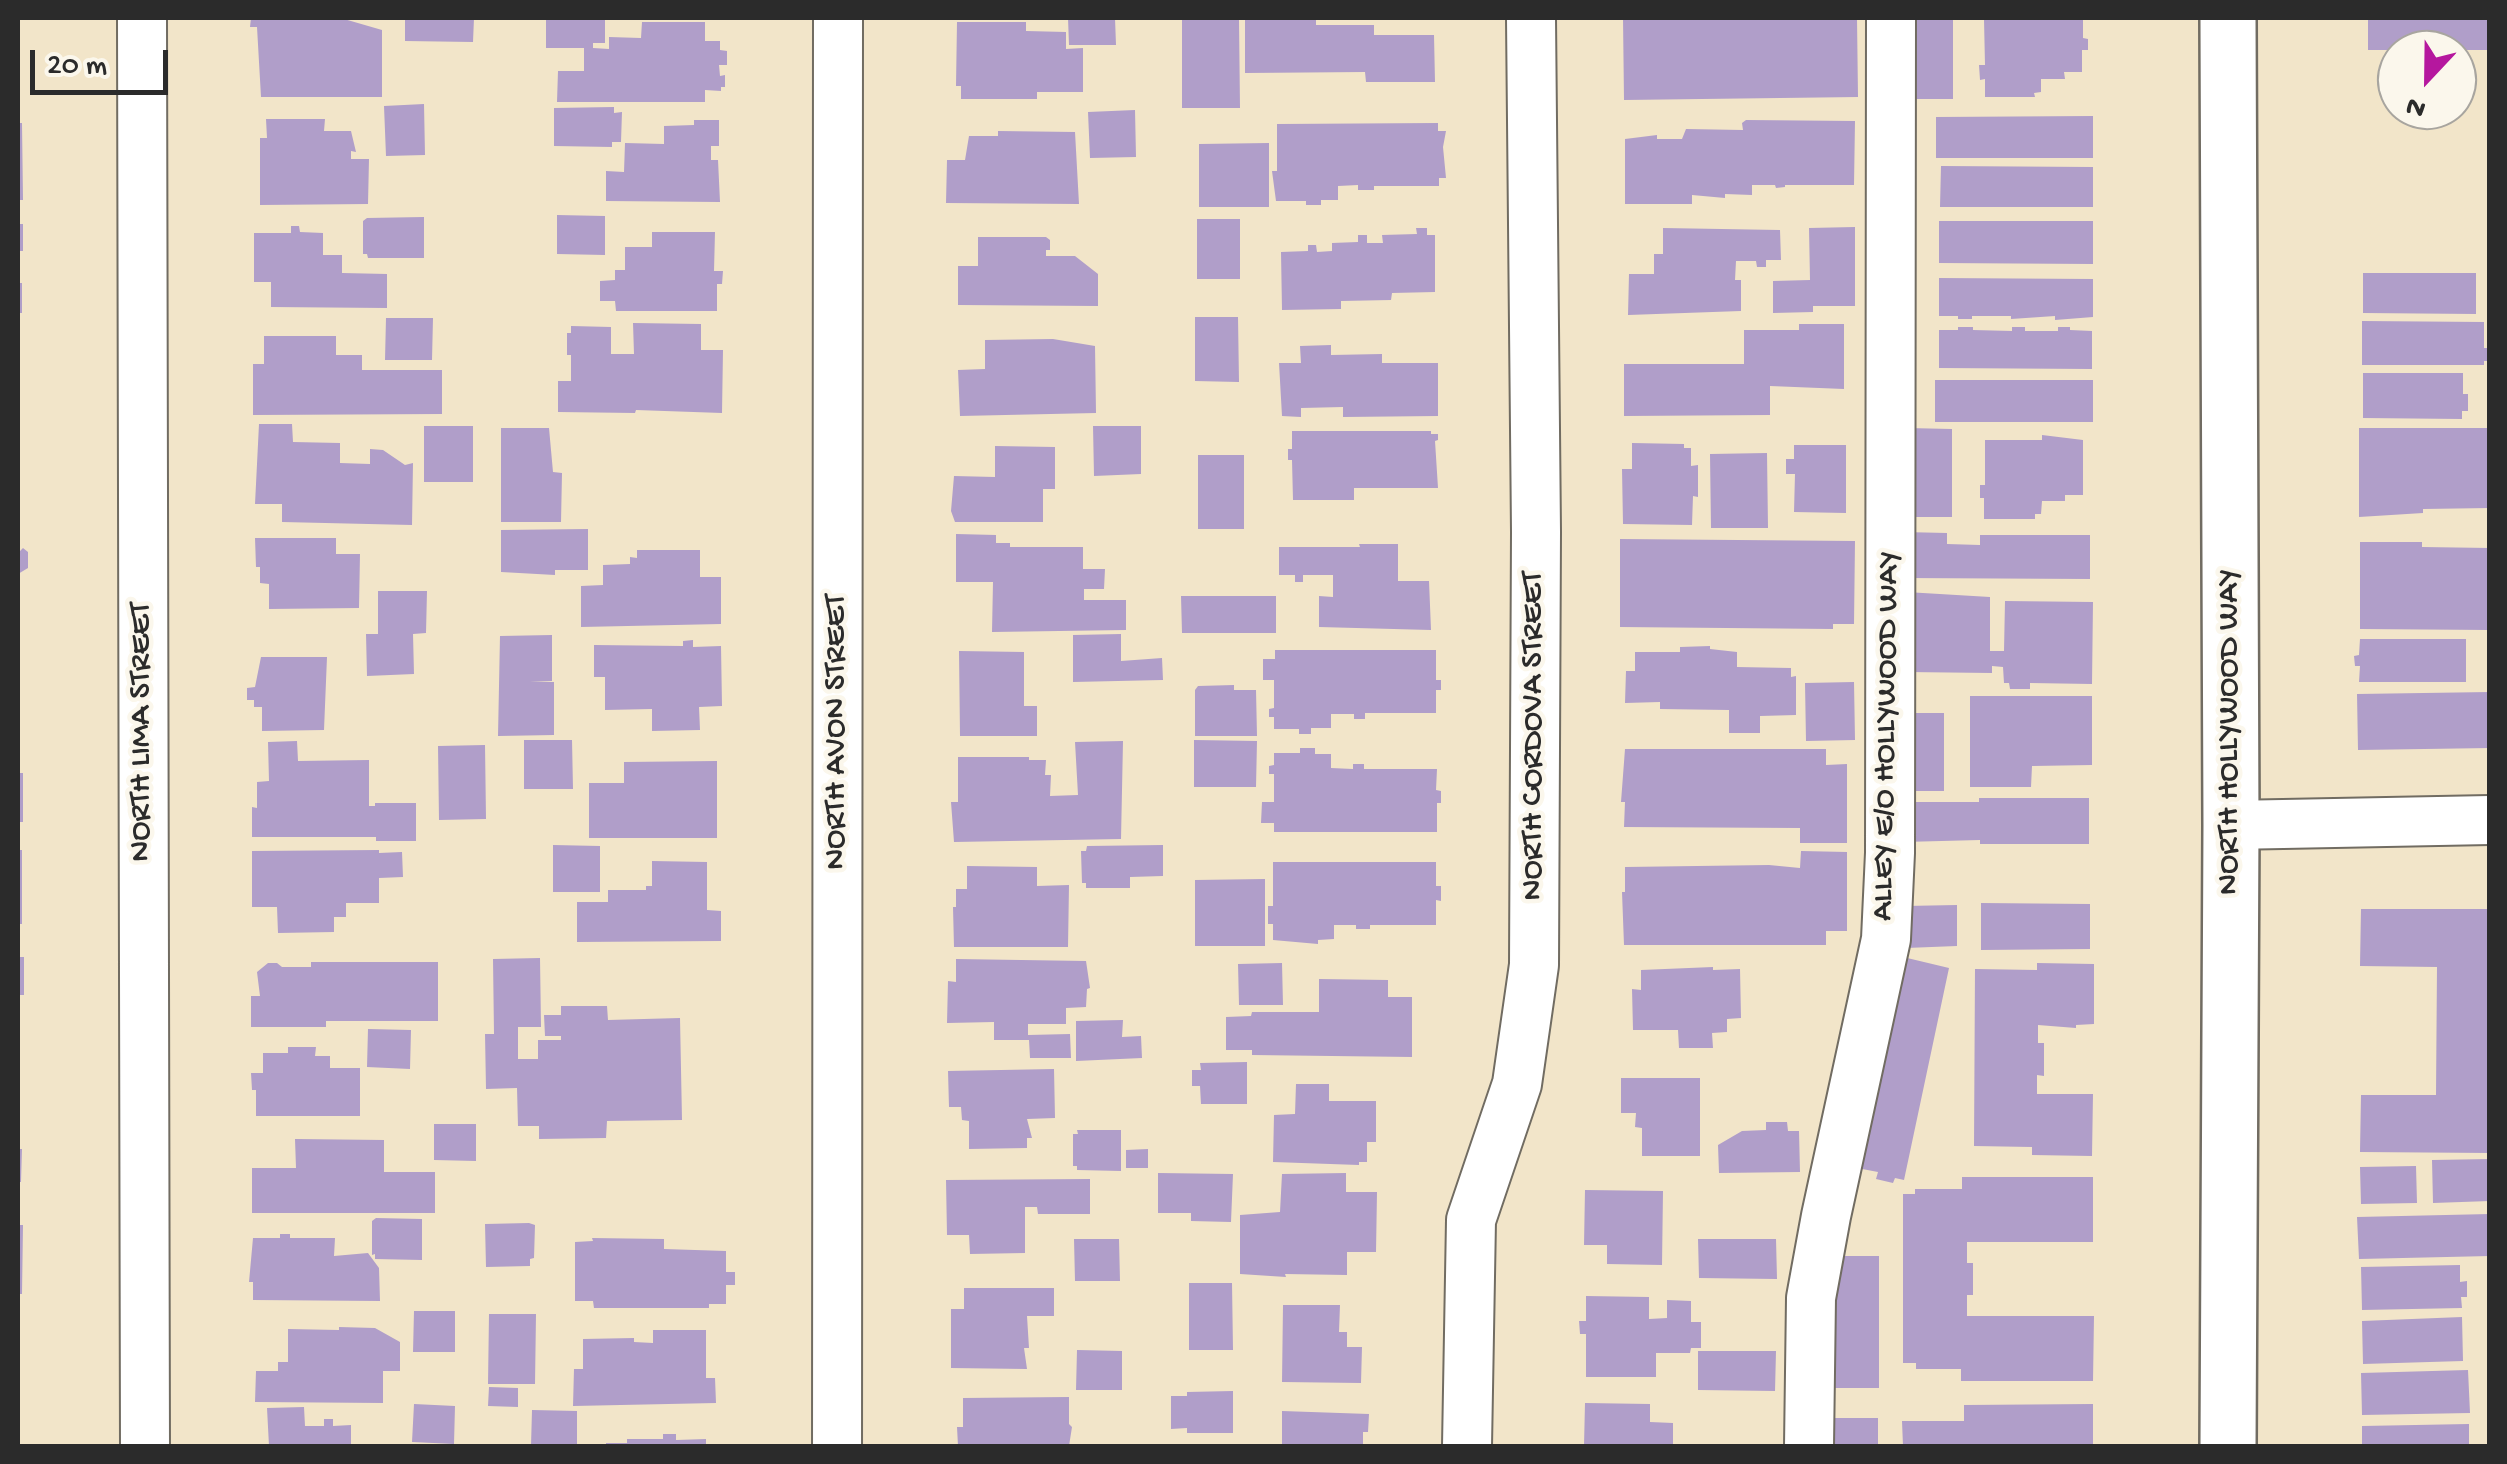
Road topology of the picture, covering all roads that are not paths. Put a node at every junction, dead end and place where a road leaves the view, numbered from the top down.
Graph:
1 (142, 18) edge
2 (838, 18) edge
3 (1531, 18) edge
4 (1891, 18) edge
5 (2228, 18) edge
6 (2490, 820) edge
7 (2232, 825) junction
8 (144, 1446) edge
9 (837, 1446) edge
10 (1468, 1446) edge
11 (1810, 1446) edge
12 (2228, 1446) edge

1 - 8 street, NORTH LIMA STREET
2 - 9 street, NORTH AVON STREET
3 - 10 street, NORTH CORDOVA STREET
4 - 11 street, ALLEY E/O HOLLYWOOD WAY
5 - 7 main road, NORTH HOLLYWOOD WAY
6 - 7 street
7 - 12 main road, NORTH HOLLYWOOD WAY

